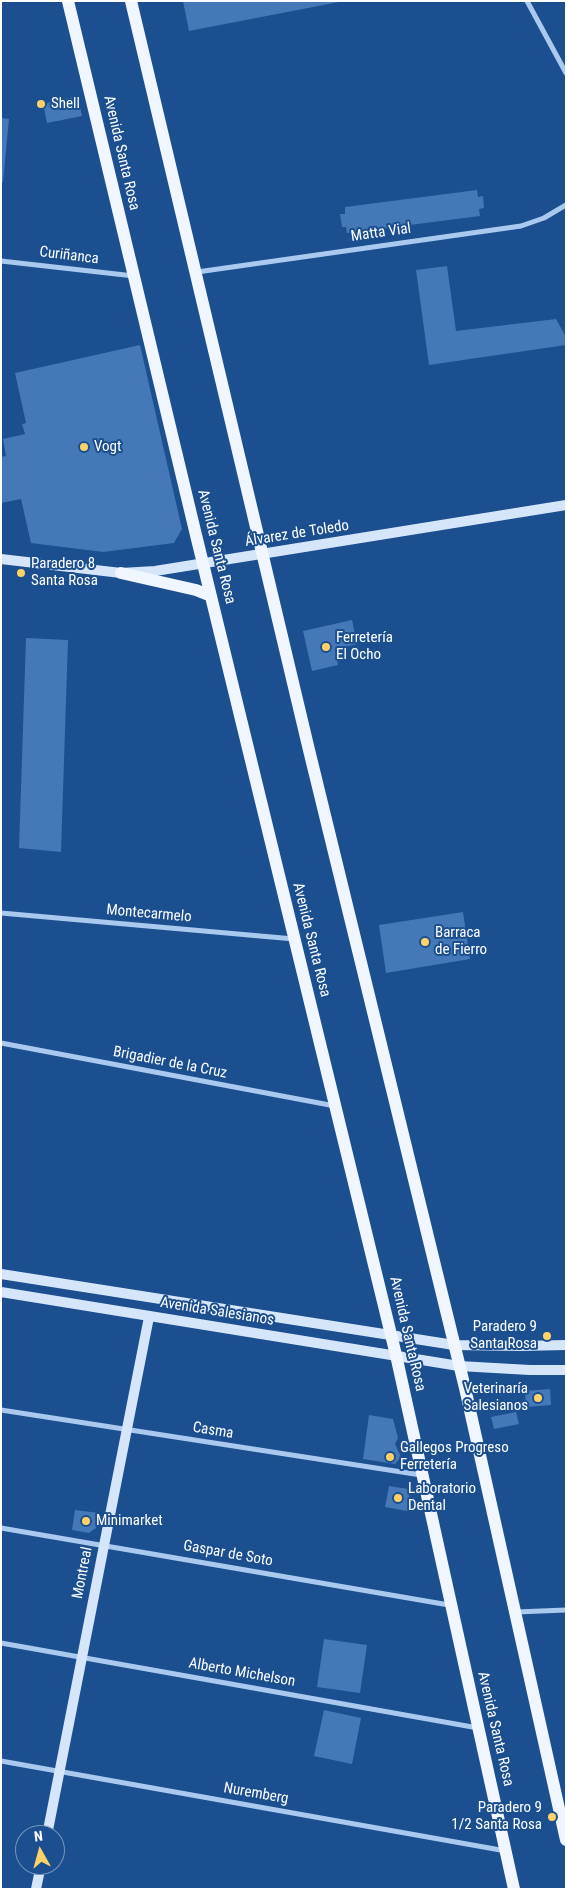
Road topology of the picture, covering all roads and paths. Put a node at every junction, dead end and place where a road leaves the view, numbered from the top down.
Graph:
1 (68, 1) edge
2 (131, 1) edge
3 (527, 1) edge
4 (566, 73) edge
5 (566, 205) edge
6 (1, 260) edge
7 (194, 273) junction
8 (134, 276) junction
9 (566, 505) edge
10 (263, 555) junction
11 (1, 559) edge
12 (203, 564) junction
13 (121, 573) junction
14 (211, 596) junction
15 (1, 913) edge
16 (294, 939) junction
17 (1, 1043) edge
18 (335, 1106) junction
19 (1, 1274) edge
20 (1, 1292) edge
21 (149, 1317) junction
22 (391, 1335) junction
23 (454, 1345) junction
24 (566, 1345) edge
25 (396, 1355) junction
26 (459, 1366) junction
27 (566, 1370) edge
28 (1, 1410) edge
29 (127, 1430) junction
30 (422, 1475) junction
31 (1, 1528) edge
32 (104, 1546) junction
33 (450, 1605) junction
34 (566, 1610) edge
35 (515, 1612) junction
36 (1, 1642) edge
37 (82, 1657) junction
38 (478, 1728) junction
39 (1, 1761) edge
40 (59, 1772) junction
41 (49, 1825) edge
42 (566, 1840) edge
43 (506, 1852) junction
44 (39, 1875) edge
45 (36, 1889) edge
46 (514, 1889) edge

1 - 8 main road, Avenida Santa Rosa
2 - 7 main road
3 - 4 street
5 - 7 street, Matta Vial
6 - 8 street, Curiñanca
7 - 10 main road
8 - 12 main road, Avenida Santa Rosa
9 - 10 main road, Álvarez de Toledo
10 - 12 main road, Álvarez de Toledo
10 - 23 main road
11 - 13 main road, Álvarez de Toledo
12 - 13 main road, Álvarez de Toledo
12 - 14 main road, Avenida Santa Rosa
13 - 14 main road
14 - 16 main road, Avenida Santa Rosa
15 - 16 street, Montecarmelo
16 - 18 main road, Avenida Santa Rosa
17 - 18 street, Brigadier de la Cruz
18 - 22 main road, Avenida Santa Rosa
19 - 22 main road, Avenida Salesianos
20 - 21 main road, Avenida Salesianos
21 - 25 main road, Avenida Salesianos
21 - 29 main road, Montreal
22 - 23 main road, Avenida Salesianos
22 - 25 main road, Avenida Santa Rosa
23 - 24 main road, Avenida Salesianos
23 - 26 main road
25 - 26 main road, Avenida Salesianos
25 - 30 main road, Avenida Santa Rosa
26 - 27 main road, Avenida Salesianos
26 - 35 main road
28 - 29 street, Casma
29 - 30 street, Casma
29 - 32 main road, Montreal
30 - 33 main road, Avenida Santa Rosa
31 - 32 street, Gaspar de Soto
32 - 33 street, Gaspar de Soto
32 - 37 main road, Montreal
33 - 38 main road, Avenida Santa Rosa
34 - 35 street
35 - 42 main road
36 - 37 street, Alberto Michelson
37 - 38 street, Alberto Michelson
37 - 40 main road, Montreal
38 - 43 main road, Avenida Santa Rosa
39 - 40 street, Nuremberg
40 - 41 main road, Montreal
40 - 43 street, Nuremberg
43 - 46 main road, Avenida Santa Rosa
44 - 45 main road

